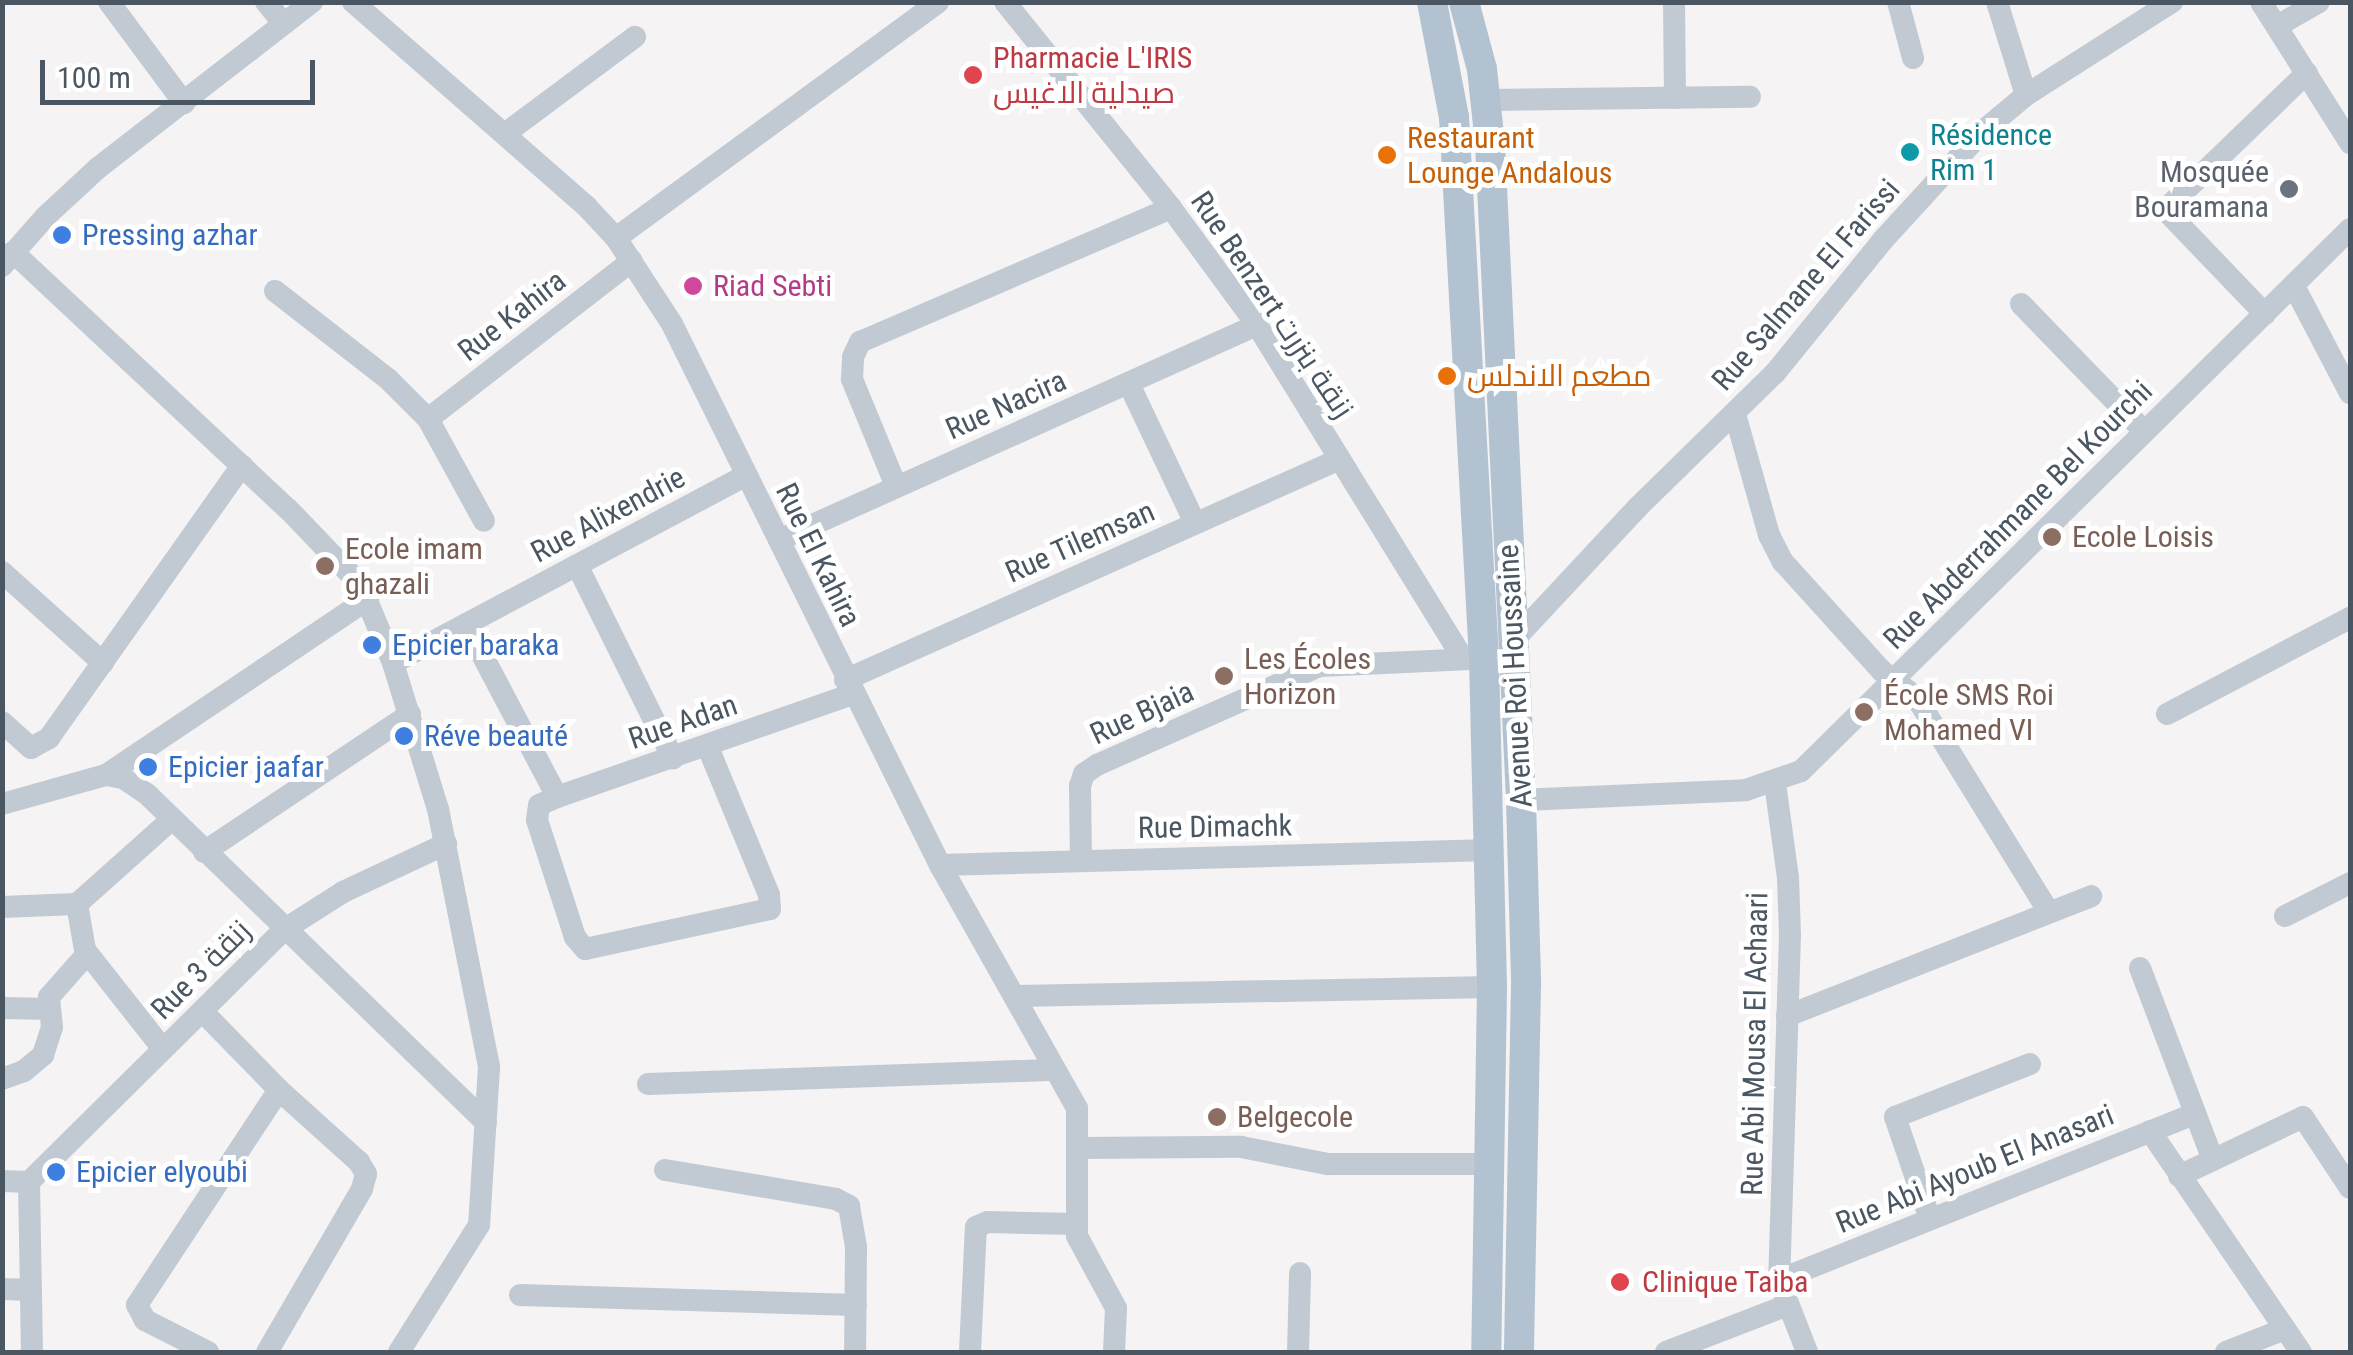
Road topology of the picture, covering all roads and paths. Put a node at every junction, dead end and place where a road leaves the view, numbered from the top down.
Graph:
1 (109, 2) edge
2 (266, 2) edge
3 (312, 2) edge
4 (353, 2) edge
5 (938, 2) edge
6 (1005, 2) edge
7 (1432, 2) edge
8 (1464, 2) edge
9 (1674, 2) edge
10 (1898, 2) edge
11 (1997, 2) edge
12 (2172, 2) edge
13 (2261, 2) edge
14 (2319, 2) edge
15 (284, 24) junction
16 (2278, 26) junction
17 (635, 37) dead end
18 (1913, 58) dead end
19 (2307, 73) junction
20 (2026, 95) junction
21 (1750, 97) dead end
22 (1676, 98) junction
23 (1487, 100) junction
24 (184, 103) junction
25 (506, 134) junction
26 (2350, 143) edge
27 (1171, 208) junction
28 (2350, 229) edge
29 (616, 238) junction
30 (8, 259) edge
31 (632, 262) junction
32 (2294, 286) junction
33 (275, 292) dead end
34 (2021, 304) dead end
35 (2265, 314) junction
36 (1257, 325) junction
37 (1129, 384) junction
38 (2350, 393) edge
39 (1736, 414) junction
40 (428, 419) junction
41 (2144, 431) junction
42 (1340, 459) junction
43 (242, 465) junction
44 (746, 475) junction
45 (896, 486) junction
46 (484, 520) dead end
47 (1195, 523) junction
48 (779, 540) junction
49 (578, 564) junction
50 (2, 572) edge
51 (368, 599) junction
52 (2350, 618) edge
53 (467, 626) junction
54 (1513, 641) junction
55 (1474, 659) junction
56 (103, 663) junction
57 (393, 663) junction
58 (1894, 680) junction
59 (848, 687) junction
60 (410, 714) junction
61 (2167, 714) dead end
62 (2, 722) edge
63 (707, 746) junction
64 (672, 758) junction
65 (106, 776) junction
66 (1774, 783) junction
67 (1521, 800) junction
68 (2, 804) edge
69 (547, 804) junction
70 (172, 819) junction
71 (446, 844) junction
72 (1491, 850) junction
73 (204, 852) junction
74 (1080, 860) junction
75 (940, 865) junction
76 (2350, 883) edge
77 (2091, 896) dead end
78 (77, 904) junction
79 (2, 907) edge
80 (2049, 912) junction
81 (2285, 916) dead end
82 (284, 929) junction
83 (88, 954) junction
84 (2140, 968) dead end
85 (1492, 988) junction
86 (1017, 996) junction
87 (2, 1008) edge
88 (48, 1009) junction
89 (202, 1012) junction
90 (1787, 1016) junction
91 (163, 1049) junction
92 (2030, 1064) dead end
93 (1055, 1070) junction
94 (2, 1079) edge
95 (648, 1084) dead end
96 (278, 1090) junction
97 (2194, 1114) junction
98 (486, 1123) junction
99 (2150, 1131) junction
100 (1079, 1148) junction
101 (2213, 1160) junction
102 (2344, 1163) edge
103 (1491, 1164) junction
104 (664, 1170) dead end
105 (2179, 1176) junction
106 (2, 1182) edge
107 (28, 1182) junction
108 (2350, 1188) edge
109 (1930, 1219) junction
110 (1076, 1224) junction
111 (1300, 1274) dead end
112 (1780, 1280) junction
113 (2, 1289) edge
114 (31, 1290) junction
115 (520, 1295) dead end
116 (856, 1305) junction
117 (1788, 1305) junction
118 (2285, 1329) junction
119 (32, 1352) edge
120 (208, 1352) edge
121 (267, 1352) edge
122 (399, 1352) edge
123 (855, 1352) edge
124 (970, 1352) edge
125 (1114, 1352) edge
126 (1298, 1352) edge
127 (1486, 1352) edge
128 (1519, 1352) edge
129 (1666, 1352) edge
130 (1806, 1352) edge
131 (2226, 1352) edge
132 (2302, 1352) edge

1 - 24 street
2 - 15 street
3 - 15 street
4 - 25 street, Rue El Kahira
5 - 29 street
6 - 27 street, Rue Benzert زنقة بنزرت
7 - 55 main road, Avenue Roi Houssaine
8 - 23 main road, Avenue Roi Houssaine
9 - 22 street
10 - 18 street
11 - 20 street
12 - 20 street, Rue Salmane El Farissi
13 - 16 street
14 - 16 street
15 - 24 street
16 - 19 street
17 - 25 street
19 - 26 street
19 - 35 street
20 - 39 street, Rue Salmane El Farissi
21 - 22 street
22 - 23 street
23 - 54 main road, Avenue Roi Houssaine
24 - 30 street
25 - 29 street, Rue El Kahira
27 - 36 street, Rue Benzert زنقة بنزرت
27 - 45 street
28 - 32 street, Rue Abderrahmane Bel Kourchi
29 - 31 street, Rue El Kahira
30 - 43 street
31 - 40 street, Rue Kahira
31 - 44 street, Rue El Kahira
32 - 35 street, Rue Abderrahmane Bel Kourchi
32 - 38 street
33 - 40 street
34 - 41 street
35 - 41 street, Rue Abderrahmane Bel Kourchi
36 - 37 street, Rue Nacira
36 - 42 street, Rue Benzert زنقة بنزرت
37 - 45 street, Rue Nacira
37 - 47 street
39 - 54 street, Rue Salmane El Farissi
39 - 58 street
40 - 46 street
41 - 58 street, Rue Abderrahmane Bel Kourchi
42 - 47 street, Rue Tilemsan
42 - 55 street, Rue Benzert زنقة بنزرت
43 - 51 street
43 - 56 street
44 - 48 street, Rue El Kahira
44 - 49 street, Rue Alixendrie
45 - 48 street, Rue Nacira
47 - 59 street, Rue Tilemsan
48 - 59 street, Rue El Kahira
49 - 53 street, Rue Alixendrie
49 - 64 street
50 - 56 street
51 - 57 street
51 - 65 street
52 - 61 street
53 - 57 street, Rue Alixendrie
53 - 69 street
54 - 67 main road, Avenue Roi Houssaine
55 - 72 main road, Avenue Roi Houssaine
55 - 74 street, Rue Bjaia
56 - 62 street
57 - 60 street
58 - 66 street, Rue Abderrahmane Bel Kourchi
58 - 80 street
59 - 63 street, Rue Adan
59 - 75 street, Rue El Kahira
60 - 71 street
60 - 73 street
63 - 64 street, Rue Adan
63 - 69 street
64 - 69 street, Rue Adan
65 - 68 street
65 - 70 street
66 - 67 street, Rue Abderrahmane Bel Kourchi
66 - 90 street, Rue Abi Mousa El Achaari
67 - 128 main road, Avenue Roi Houssaine
70 - 73 street
70 - 78 street
71 - 82 street, Rue 3 زنقة
71 - 98 street
72 - 74 street, Rue Dimachk
72 - 85 main road, Avenue Roi Houssaine
73 - 82 street
74 - 75 street, Rue Dimachk
75 - 86 street, Rue El Kahira
76 - 81 street
77 - 80 street
78 - 79 street
78 - 83 street
80 - 90 street
82 - 89 street, Rue 3 زنقة
82 - 98 street
83 - 88 street
83 - 91 street
84 - 97 street
85 - 86 street
85 - 103 main road, Avenue Roi Houssaine
86 - 93 street, Rue El Kahira
87 - 88 street
88 - 94 street
89 - 91 street, Rue 3 زنقة
89 - 96 street
90 - 112 street, Rue Abi Mousa El Achaari
91 - 107 street, Rue 3 زنقة
92 - 109 street
93 - 95 street
93 - 100 street, Rue El Kahira
96 - 120 street
96 - 121 street
97 - 99 street, Rue Abi Ayoub El Anasari
97 - 101 street
98 - 122 street
99 - 105 street
99 - 109 street, Rue Abi Ayoub El Anasari
100 - 103 street
100 - 110 street, Rue El Kahira
101 - 102 street
101 - 105 street
102 - 108 street
103 - 127 main road, Avenue Roi Houssaine
104 - 116 street
105 - 118 street
106 - 107 street
107 - 114 street
109 - 112 street, Rue Abi Ayoub El Anasari
110 - 124 street
110 - 125 street
111 - 126 street
112 - 117 street, Rue Abi Mousa El Achaari
113 - 114 street
114 - 119 street
115 - 116 street
116 - 123 street
117 - 129 street
117 - 130 street, Rue Abi Mousa El Achaari
118 - 131 street
118 - 132 street

